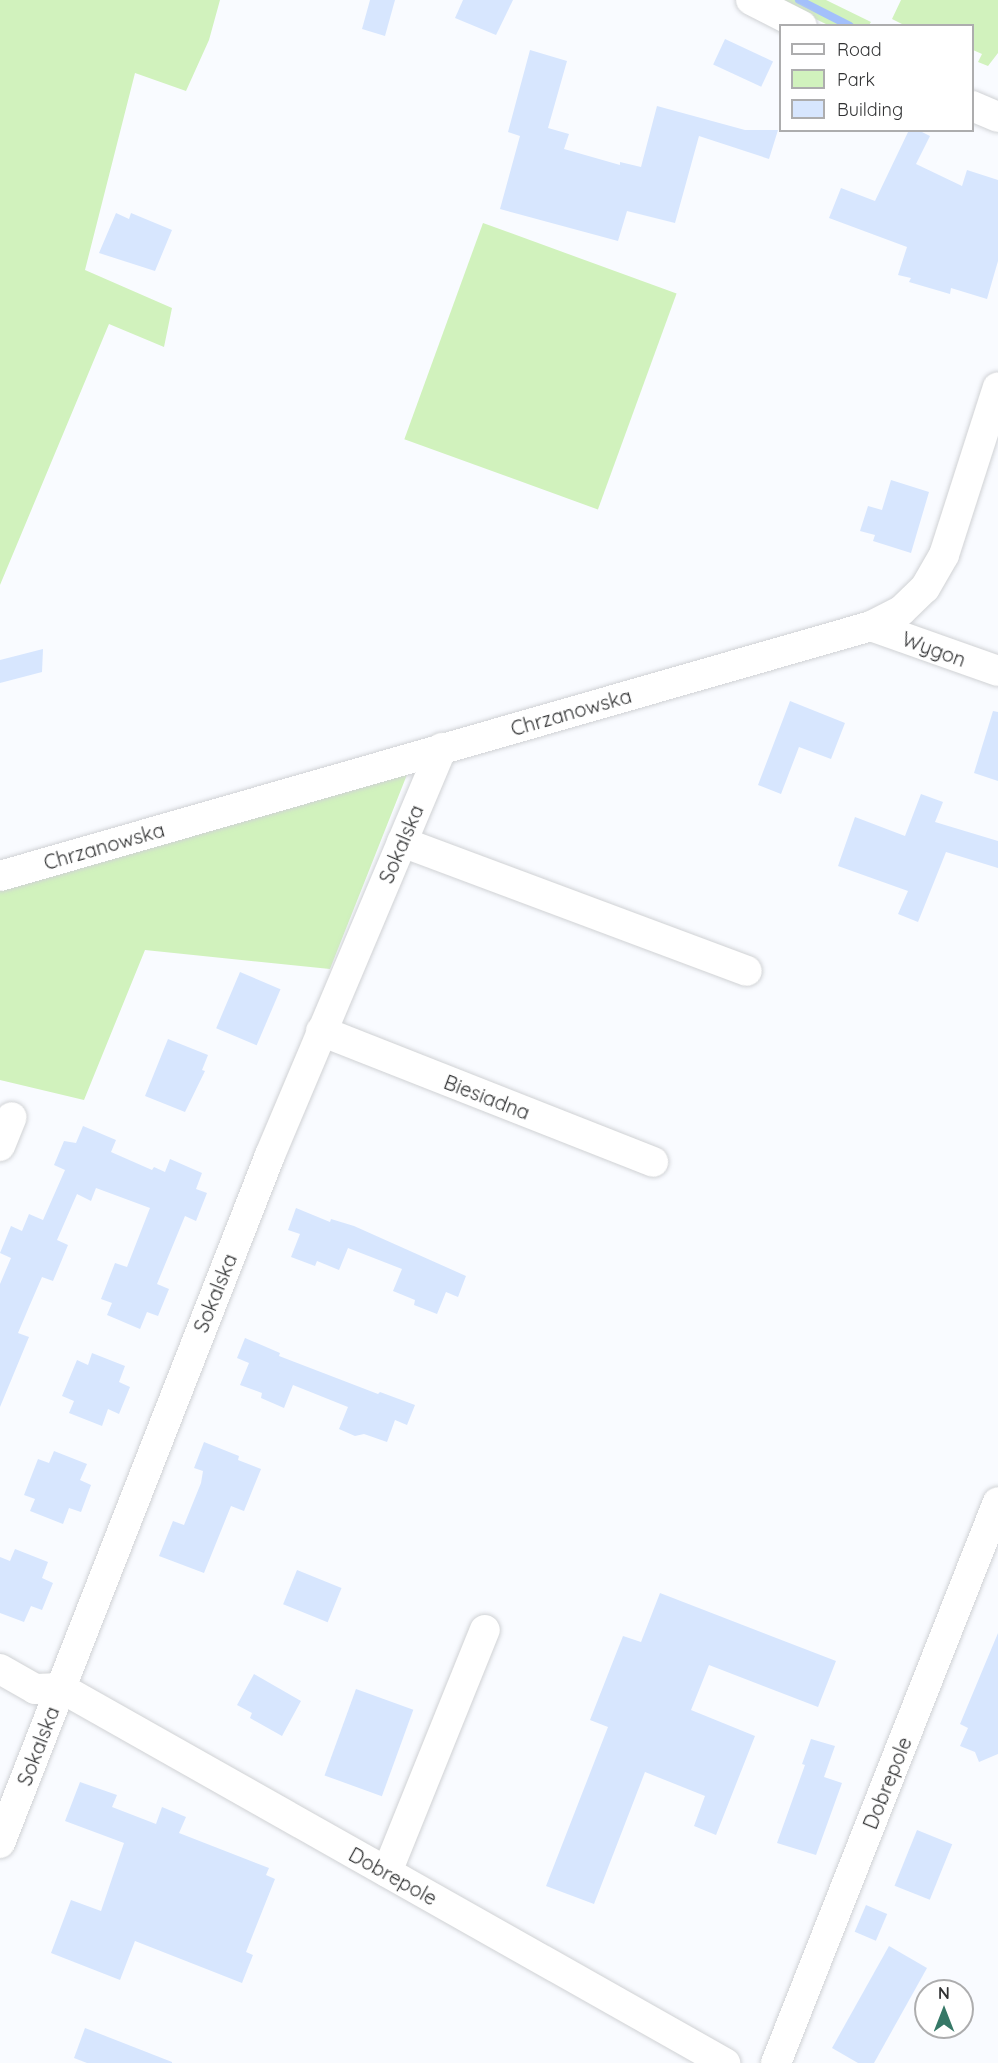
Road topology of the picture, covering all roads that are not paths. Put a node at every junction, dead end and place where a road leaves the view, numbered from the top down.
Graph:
1 (751, 0) edge
2 (798, 24) edge
3 (974, 107) edge
4 (998, 117) edge
5 (998, 387) edge
6 (871, 626) junction
7 (998, 671) edge
8 (442, 748) junction
9 (402, 842) junction
10 (0, 876) edge
11 (747, 971) dead end
12 (321, 1032) junction
13 (12, 1117) dead end
14 (0, 1146) edge
15 (653, 1162) dead end
16 (998, 1502) edge
17 (485, 1630) dead end
18 (0, 1669) edge
19 (61, 1688) junction
20 (0, 1843) edge
21 (387, 1872) junction
22 (725, 2063) edge
23 (776, 2063) edge

1 - 2 street
3 - 4 street
5 - 6 street, Chrzanowska
6 - 7 street, Wygon
6 - 8 street, Chrzanowska
8 - 9 street, Sokalska
8 - 10 street, Chrzanowska
9 - 11 street
9 - 12 street, Sokalska
12 - 15 street, Biesiadna
12 - 19 street, Sokalska
13 - 14 street
16 - 23 street, Dobrepole
17 - 21 street
18 - 19 street
19 - 20 street, Sokalska
19 - 21 street, Dobrepole
21 - 22 street, Dobrepole

